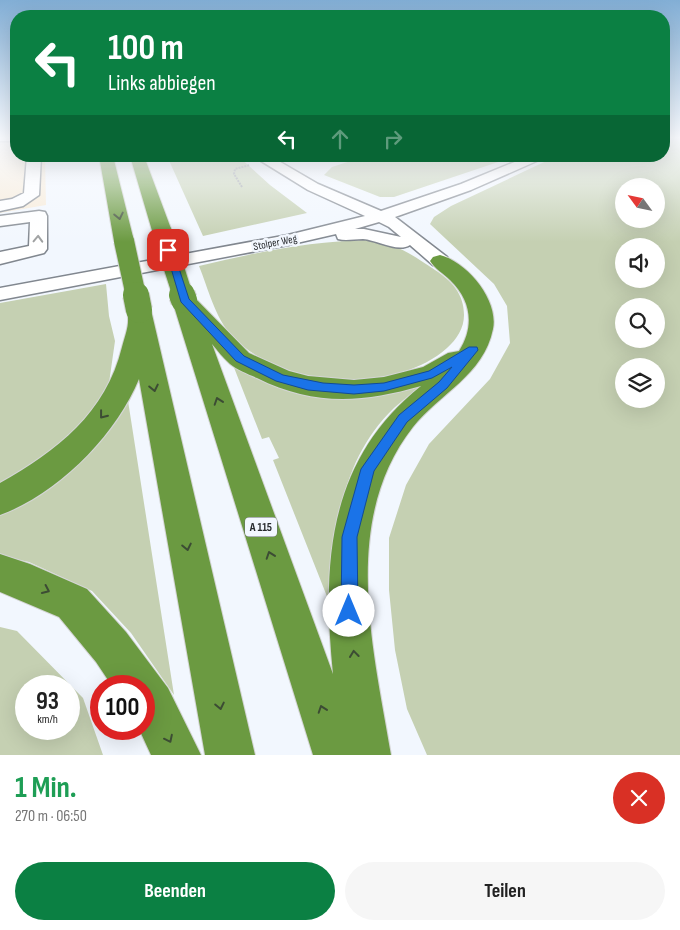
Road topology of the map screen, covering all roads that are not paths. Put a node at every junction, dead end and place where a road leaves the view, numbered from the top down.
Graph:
1 (33, 172) edge
2 (109, 172) edge
3 (142, 172) edge
4 (288, 172) edge
5 (502, 172) edge
6 (313, 187) junction
7 (0, 206) edge
8 (383, 216) junction
9 (0, 221) edge
10 (364, 222) junction
11 (288, 240) junction
12 (403, 243) junction
13 (0, 258) edge
14 (440, 261) junction
15 (0, 294) edge
16 (184, 300) junction
17 (140, 316) junction
18 (473, 350) junction
19 (0, 500) edge
20 (0, 573) edge
21 (131, 675) edge
22 (155, 710) edge
23 (176, 755) edge
24 (230, 755) edge
25 (338, 755) edge
26 (366, 755) edge

1 - 7 street
2 -> 17 highway, bridge
3 - 16 highway, A 115, bridge
4 - 6 street
5 - 8 street, Stolper Weg
6 - 8 street
6 - 10 street
8 - 10 street, Stolper Weg
8 - 14 street
13 -> 9 street
10 - 11 street, Stolper Weg
10 - 12 street
11 - 12 street
11 - 15 street, Stolper Weg
12 - 14 street
14 - 18 highway
16 - 18 highway
25 -> 16 highway, A 115
17 -> 19 highway
17 -> 24 highway
26 -> 18 highway
20 -> 21 highway
22 -> 23 highway

